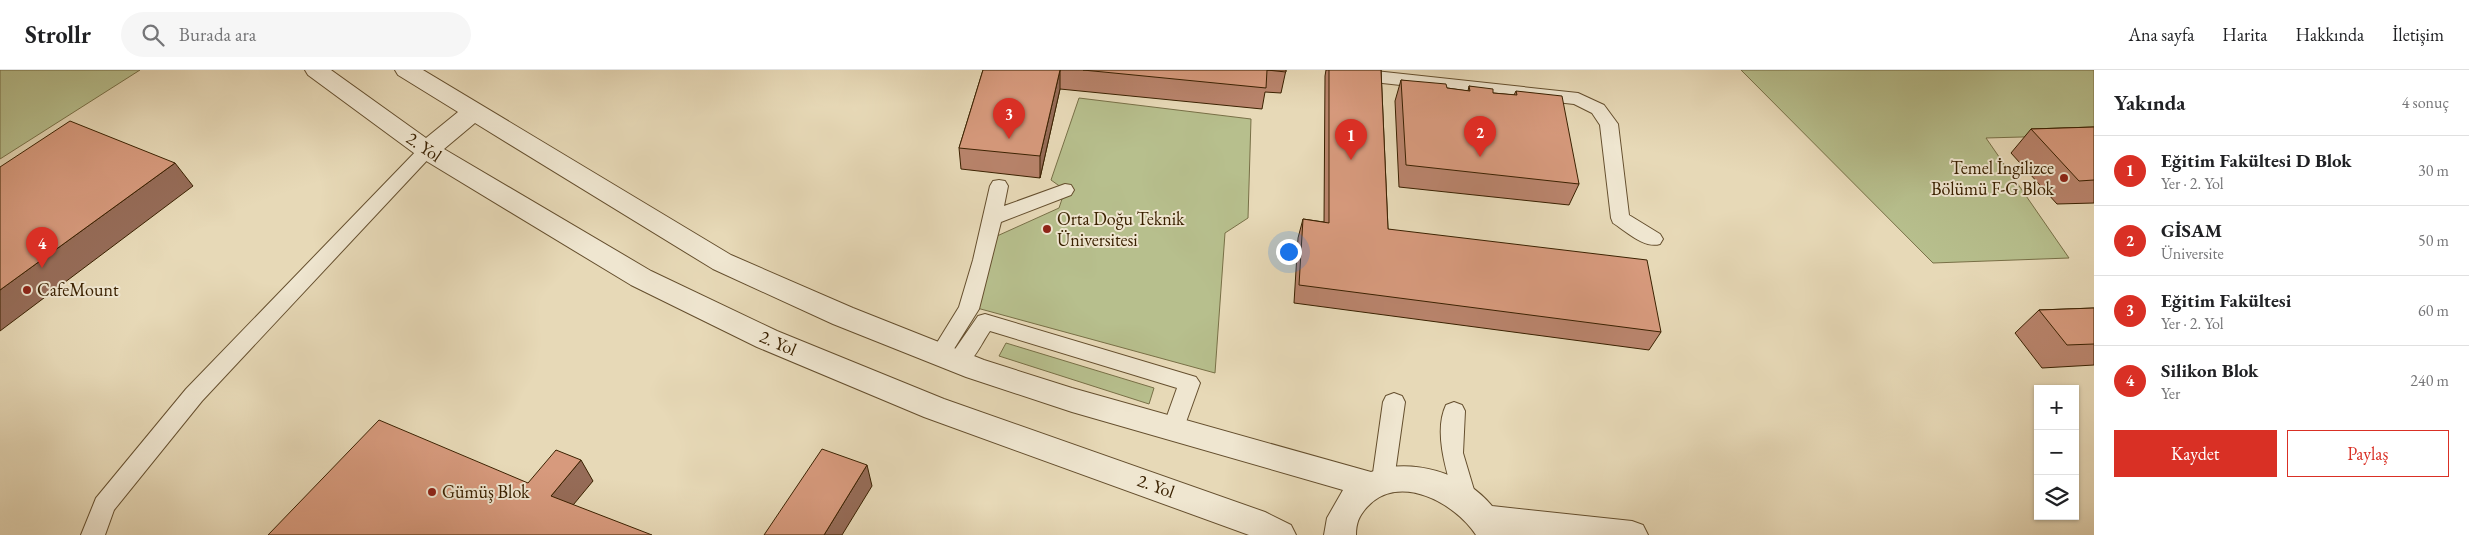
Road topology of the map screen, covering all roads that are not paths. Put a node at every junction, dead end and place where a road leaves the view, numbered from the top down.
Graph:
1 (316, 70) edge
2 (406, 70) edge
3 (1353, 70) edge
4 (473, 112) junction
5 (427, 150) junction
6 (999, 186) dead end
7 (1065, 190) dead end
8 (993, 218) junction
9 (1653, 239) dead end
10 (949, 358) junction
11 (1394, 402) dead end
12 (1454, 410) dead end
13 (1173, 430) junction
14 (1377, 483) junction
15 (1481, 518) edge
16 (93, 535) edge
17 (1280, 535) edge
18 (1340, 535) edge
19 (1632, 535) edge

1 - 5 street, 2. Yol
2 - 4 street
3 - 9 lane
4 - 5 street
4 - 10 street
5 - 16 lane
5 - 17 street, 2. Yol
6 - 8 lane
7 - 8 lane
8 - 10 lane
10 - 13 street
10 - 13 lane
11 - 14 lane
12 - 15 lane
13 - 14 street
14 - 15 street
14 - 18 street
15 - 19 street

